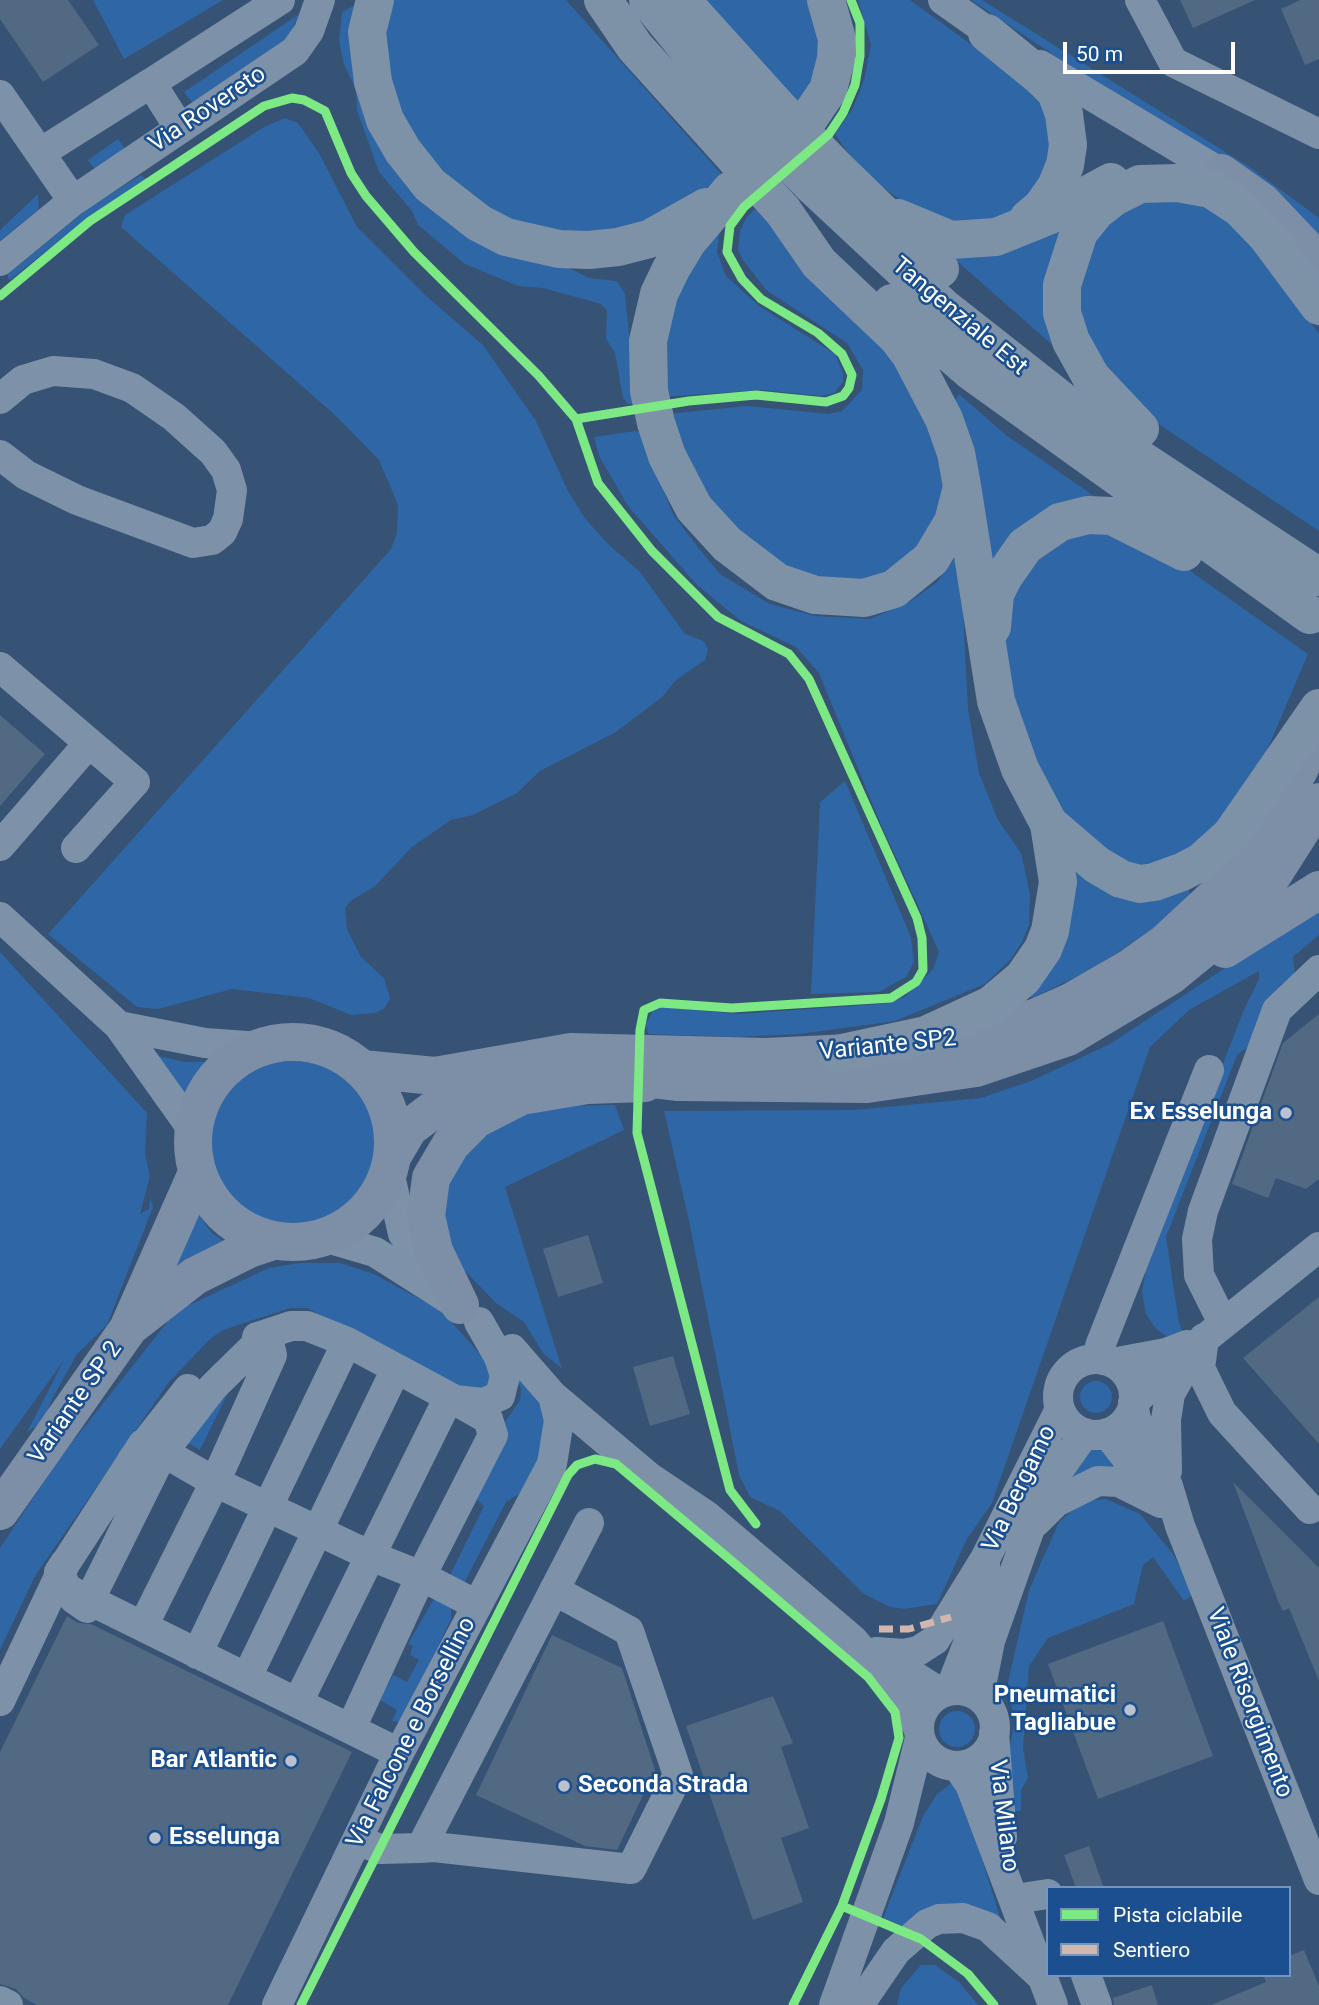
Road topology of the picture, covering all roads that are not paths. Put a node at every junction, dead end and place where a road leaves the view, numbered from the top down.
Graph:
1 (280, 0) edge
2 (320, 0) edge
3 (375, 0) edge
4 (582, 0) edge
5 (603, 0) edge
6 (648, 0) edge
7 (825, 0) edge
8 (943, 0) edge
9 (1140, 0) edge
10 (686, 4) edge
11 (987, 33) junction
12 (635, 47) junction
13 (151, 83) junction
14 (0, 95) edge
15 (1317, 126) edge
16 (180, 129) junction
17 (774, 132) junction
18 (40, 153) junction
19 (1221, 173) junction
20 (821, 174) junction
21 (74, 201) junction
22 (878, 209) junction
23 (783, 211) junction
24 (996, 237) junction
25 (0, 261) edge
26 (1319, 262) edge
27 (1319, 306) edge
28 (0, 399) edge
29 (1140, 429) junction
30 (0, 454) edge
31 (962, 486) junction
32 (1319, 548) edge
33 (1319, 578) edge
34 (0, 667) edge
35 (992, 681) junction
36 (1319, 708) edge
37 (1319, 724) edge
38 (89, 743) junction
39 (1319, 802) edge
40 (1049, 824) junction
41 (0, 846) edge
42 (76, 848) dead end
43 (1319, 890) edge
44 (0, 917) edge
45 (1319, 970) edge
46 (1107, 1015) junction
47 (118, 1026) junction
48 (261, 1047) junction
49 (837, 1054) junction
50 (362, 1069) junction
51 (1209, 1070) dead end
52 (679, 1082) junction
53 (193, 1130) junction
54 (390, 1164) junction
55 (197, 1173) junction
56 (324, 1237) junction
57 (273, 1241) junction
58 (1319, 1247) edge
59 (470, 1313) junction
60 (128, 1329) junction
61 (1213, 1331) junction
62 (267, 1334) junction
63 (348, 1342) junction
64 (512, 1349) junction
65 (1107, 1361) junction
66 (396, 1369) junction
67 (553, 1396) junction
68 (452, 1399) junction
69 (1133, 1403) junction
70 (1060, 1409) junction
71 (1096, 1433) junction
72 (611, 1445) junction
73 (163, 1452) junction
74 (552, 1464) junction
75 (215, 1482) junction
76 (1164, 1494) junction
77 (268, 1506) junction
78 (1310, 1509) dead end
79 (0, 1511) edge
80 (707, 1516) junction
81 (589, 1523) dead end
82 (319, 1530) junction
83 (1029, 1531) junction
84 (371, 1556) junction
85 (985, 1559) junction
86 (421, 1576) junction
87 (54, 1585) junction
88 (554, 1590) junction
89 (89, 1603) junction
90 (477, 1605) junction
91 (143, 1626) junction
92 (865, 1646) junction
93 (197, 1654) junction
94 (247, 1677) junction
95 (945, 1692) junction
96 (978, 1696) junction
97 (0, 1701) edge
98 (298, 1702) junction
99 (351, 1728) junction
100 (919, 1733) junction
101 (995, 1733) junction
102 (399, 1753) junction
103 (954, 1765) junction
104 (900, 1823) junction
105 (357, 1840) junction
106 (420, 1848) junction
107 (1319, 1880) edge
108 (1046, 1894) edge
109 (1015, 1899) junction
110 (1087, 1977) edge
111 (1049, 1992) edge
112 (0, 2001) edge
113 (8, 2005) edge
114 (277, 2005) edge
115 (834, 2005) edge
116 (859, 2005) edge
117 (1097, 2005) edge

1 - 13 street
2 - 16 street, Via Rovereto
3 - 31 highway
4 - 12 highway
5 - 12 highway
6 - 17 highway, Tangenziale Est
7 - 17 highway
8 - 11 street
9 - 15 street
10 - 17 highway
11 - 19 street
11 - 24 highway
12 - 17 highway
13 - 16 street
13 - 18 street
14 - 18 street
16 - 21 street, Via Rovereto
17 - 20 highway, Tangenziale Est, bridge
17 - 23 highway, bridge
18 - 21 street
19 - 24 highway
19 - 26 main road
20 - 22 highway
20 - 33 highway, Tangenziale Est
21 - 25 street, Via Rovereto
22 - 24 highway
22 - 29 highway
23 - 31 highway
23 - 35 highway, Tangenziale Est
27 - 29 highway
28 - 30 street
29 - 32 highway
31 - 35 highway
34 - 38 street
35 - 40 highway
36 - 40 highway
37 - 49 main road, Variante SP2
38 - 41 street
38 - 42 street
39 - 46 main road, Variante SP2
40 - 49 highway
43 - 46 main road
44 - 47 street
45 - 61 street
46 - 52 main road, Variante SP2
47 - 48 street
47 - 53 street
48 - 50 main road
48 - 53 main road
49 - 50 main road, Variante SP2
50 - 54 main road
51 - 65 street
52 - 54 main road, Variante SP2
52 - 59 main road
53 - 55 main road
54 - 56 main road
54 - 59 street
55 - 57 main road
55 - 60 main road, Variante SP 2
56 - 57 main road
56 - 59 street
57 - 60 main road, Variante SP 2
58 - 61 street
59 - 64 street
59 - 68 street
60 - 79 main road, Variante SP 2
61 - 65 street
61 - 69 street
61 - 76 street
61 - 78 street
62 - 63 street
62 - 73 street
62 - 75 street
62 - 89 street
63 - 66 street
63 - 77 street
64 - 67 street
64 - 80 street
65 - 69 street
65 - 70 street
66 - 68 street
66 - 82 street
67 - 72 street
67 - 74 street, Via Falcone e Borsellino
68 - 84 street
68 - 86 street
69 - 71 street
69 - 76 street, Viale Risorgimento
70 - 71 street
70 - 85 street, Via Bergamo
71 - 76 street, Viale Risorgimento
71 - 83 street, Via Bergamo
72 - 74 street
72 - 80 street
73 - 75 street
73 - 87 street
73 - 89 street
74 - 90 street, Via Falcone e Borsellino
75 - 77 street
75 - 91 street
76 - 83 street, Viale Risorgimento
76 - 107 street, Viale Risorgimento
77 - 82 street
77 - 93 street
80 - 92 street
81 - 88 street
82 - 84 street
82 - 94 street
83 - 96 street, Via Bergamo
84 - 86 street
84 - 98 street
85 - 92 street
85 - 95 street, Via Bergamo
86 - 90 street
86 - 99 street
87 - 89 street
87 - 97 street
88 - 106 street
88 - 106 street
89 - 91 street
90 - 102 street, Via Falcone e Borsellino
91 - 93 street
92 - 95 street
92 - 100 street
93 - 94 street
94 - 98 street
95 - 96 street
95 - 100 street
96 - 101 street
98 - 99 street
99 - 102 street
100 - 103 street
100 - 104 street
101 - 103 street
101 - 109 street, Via Milano
102 - 105 street, Via Falcone e Borsellino
103 - 104 street
103 - 109 street, Via Milano
104 - 115 street
105 - 106 street
105 - 114 street, Via Falcone e Borsellino
108 - 109 street
109 - 111 street, Via Milano
110 - 117 street
111 - 116 street
112 - 113 street

